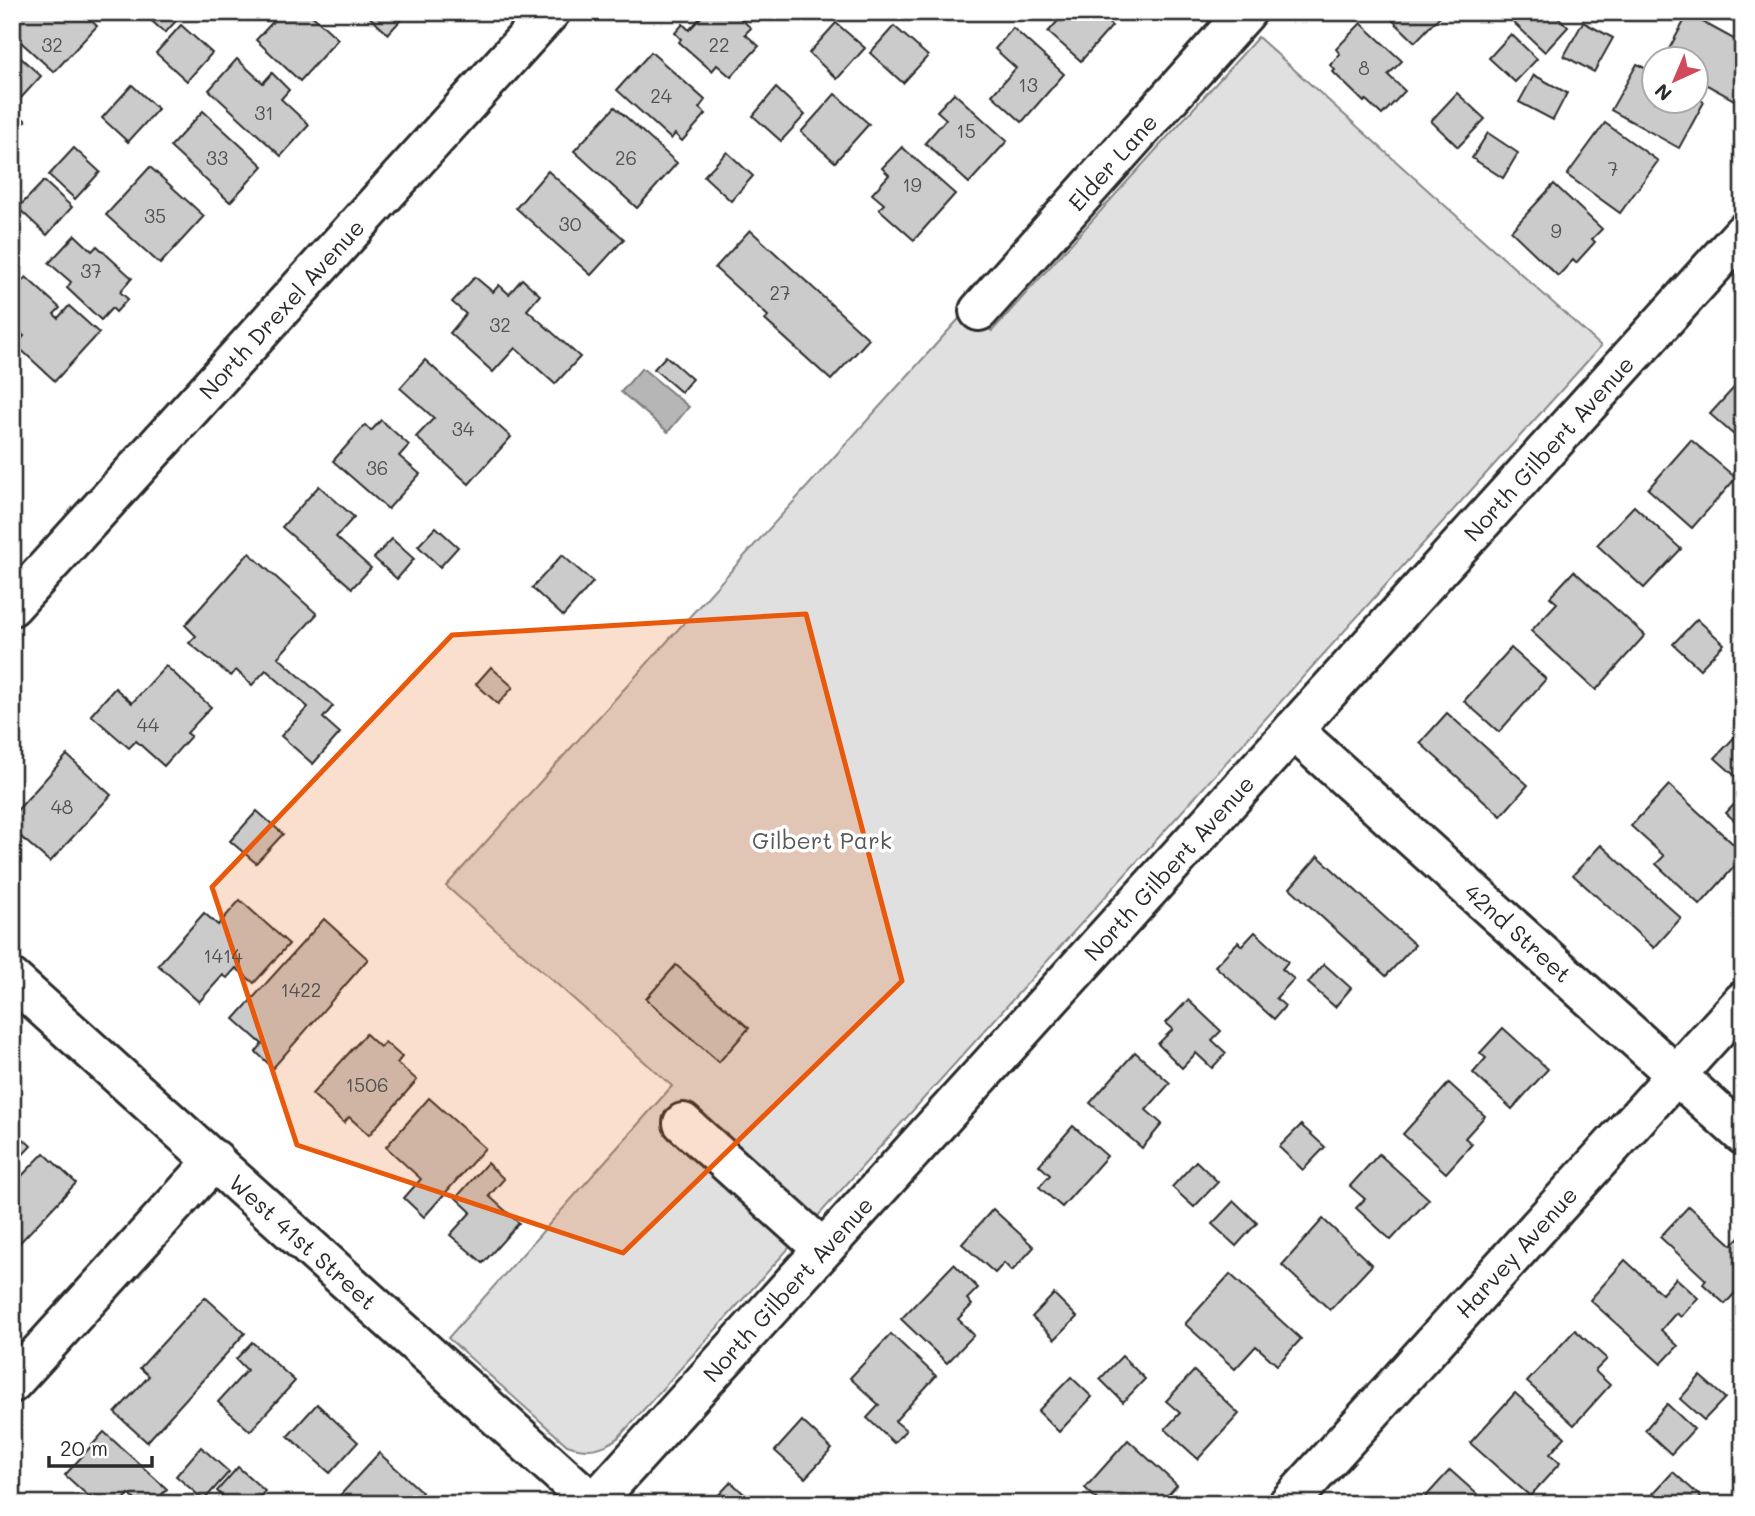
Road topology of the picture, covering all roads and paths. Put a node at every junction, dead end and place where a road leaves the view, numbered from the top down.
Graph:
1 (550, 12) edge
2 (1246, 12) edge
3 (1743, 233) edge
4 (979, 311) dead end
5 (12, 606) edge
6 (1293, 730) junction
7 (12, 979) edge
8 (1743, 1001) edge
9 (1676, 1074) junction
10 (682, 1123) dead end
11 (1743, 1135) edge
12 (215, 1160) junction
13 (823, 1249) junction
14 (12, 1383) edge
15 (593, 1504) edge
16 (1288, 1504) edge

1 - 5 street, North Drexel Avenue
2 - 4 street, Elder Lane
3 - 6 street, North Gilbert Avenue
6 - 9 street, 42nd Street
6 - 13 street, North Gilbert Avenue
7 - 12 street, West 41st Street
8 - 9 street, Harvey Avenue
9 - 11 street, 42nd Street
9 - 16 street, Harvey Avenue
10 - 13 street
12 - 14 street
12 - 15 street, West 41st Street
13 - 15 street, North Gilbert Avenue

